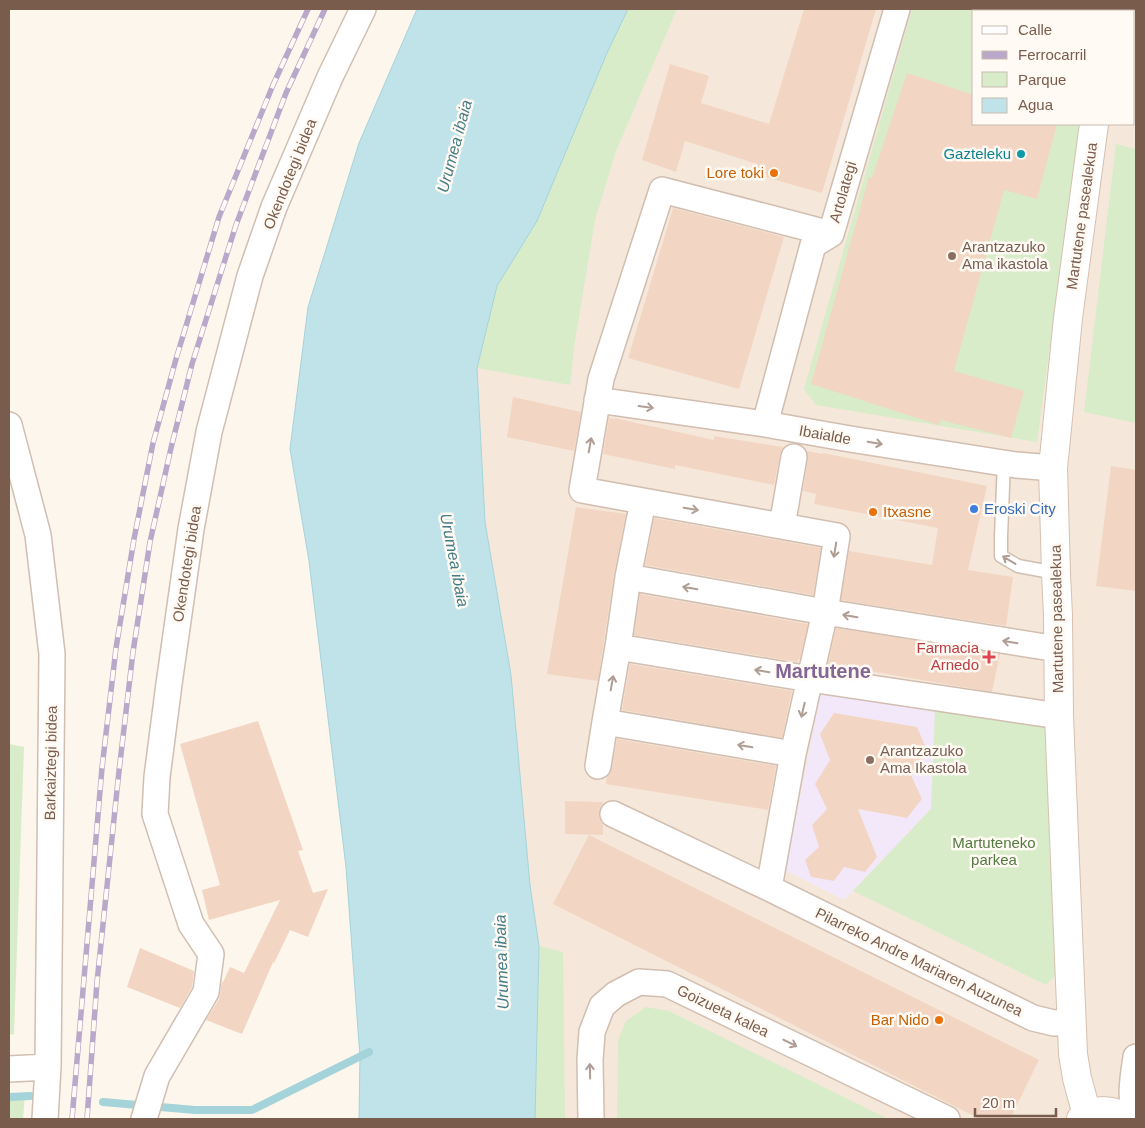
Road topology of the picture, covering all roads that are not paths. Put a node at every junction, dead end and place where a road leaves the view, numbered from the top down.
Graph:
1 (363, 9) edge
2 (897, 9) edge
3 (1094, 125) edge
4 (831, 234) junction
5 (597, 400) junction
6 (765, 424) junction
7 (9, 425) edge
8 (794, 457) dead end
9 (1004, 462) junction
10 (1053, 468) junction
11 (643, 500) junction
12 (782, 526) junction
13 (1056, 573) junction
14 (628, 577) junction
15 (825, 612) junction
16 (618, 647) junction
17 (1058, 649) junction
18 (810, 679) junction
19 (1059, 716) junction
20 (605, 722) junction
21 (793, 754) junction
22 (598, 766) dead end
23 (613, 814) dead end
24 (769, 888) junction
25 (1072, 1022) junction
26 (1136, 1057) edge
27 (48, 1067) junction
28 (9, 1069) edge
29 (1084, 1117) edge
30 (1136, 1118) edge
31 (46, 1119) edge
32 (144, 1119) edge
33 (591, 1119) edge
34 (947, 1119) edge
35 (1130, 1119) edge

1 - 32 street, Okendotegi bidea
2 - 4 street, Artolategi
3 - 10 main road, Martutene pasealekua
4 - 5 street
4 - 6 street, Artolategi
5 -> 6 street, Ibaialde
11 -> 5 street
6 -> 9 street, Ibaialde
7 - 27 street, Barkaiztegi bidea
8 - 12 street
9 - 10 street, Ibaialde
13 -> 9 lane
10 - 13 main road, Martutene pasealekua
11 -> 12 street
11 - 14 street
12 -> 15 street
13 - 17 main road, Martutene pasealekua
15 -> 14 street
14 - 16 street
17 -> 15 street
15 - 18 street
18 -> 16 street
20 -> 16 street
17 - 19 main road, Martutene pasealekua
18 - 19 street
18 -> 21 street
19 - 25 main road, Martutene pasealekua
21 -> 20 street
20 - 22 street
21 - 24 street
23 - 24 street, Pilarreko Andre Mariaren Auzunea
24 - 25 street, Pilarreko Andre Mariaren Auzunea
25 - 29 main road, Martutene pasealekua
26 - 30 street
27 - 28 street
27 - 31 street, Barkaiztegi bidea
29 - 35 main road, Martutene pasealekua
33 -> 34 street, Goizueta kalea

